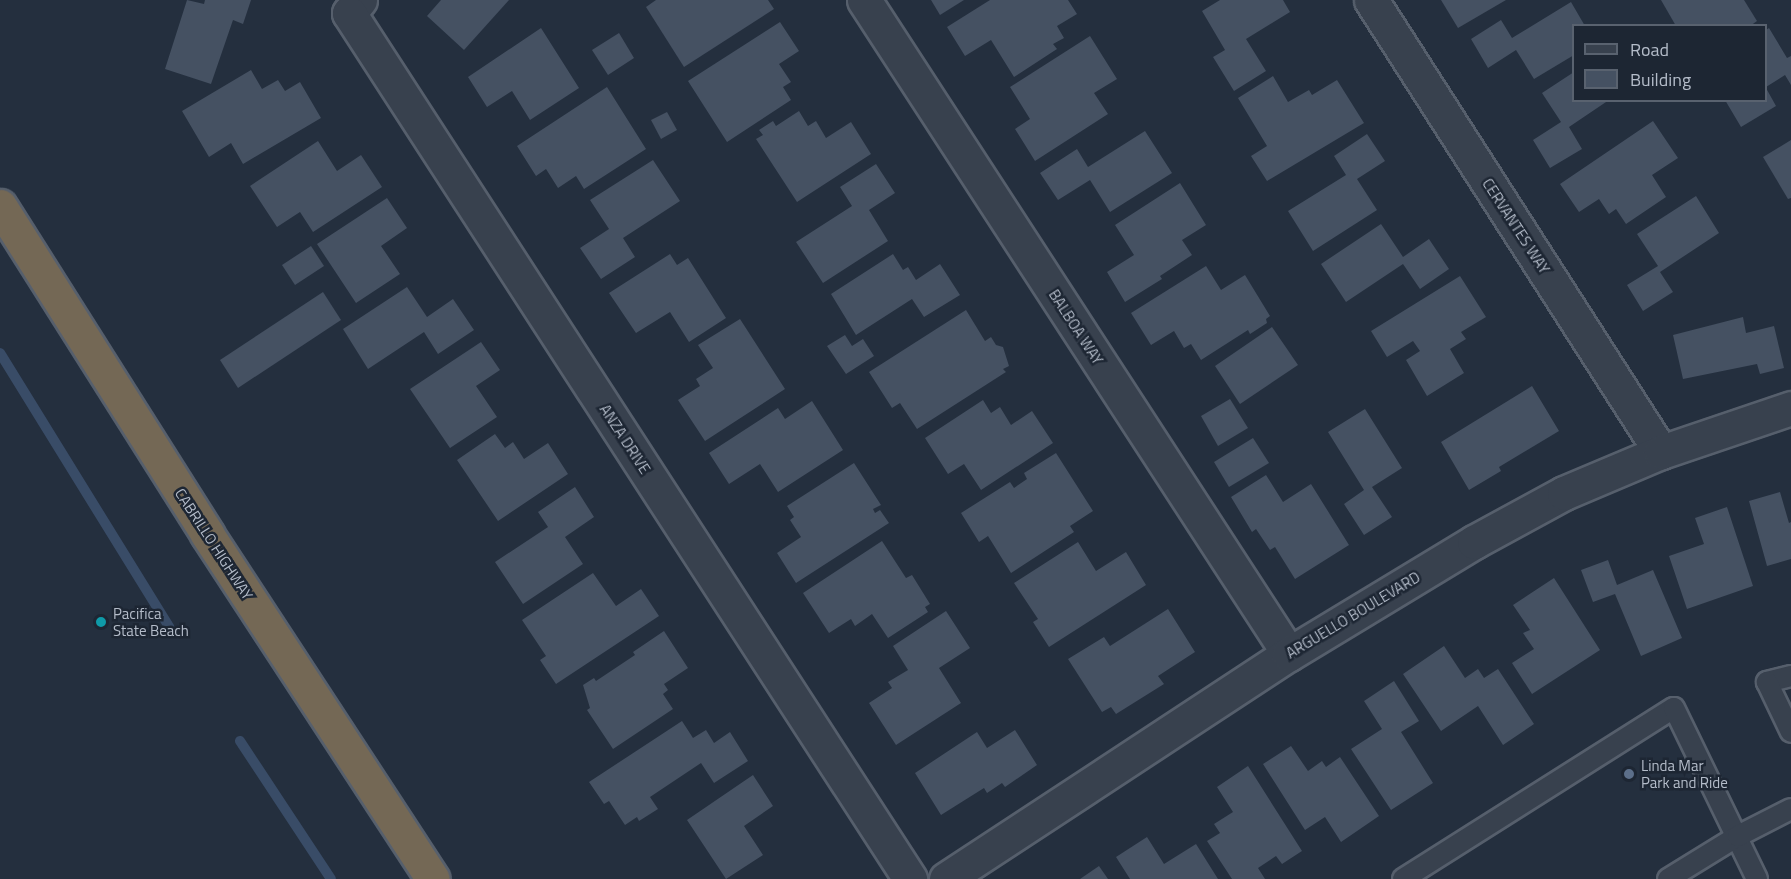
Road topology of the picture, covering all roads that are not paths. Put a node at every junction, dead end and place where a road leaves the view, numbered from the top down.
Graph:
1 (360, 0) edge
2 (864, 0) edge
3 (1371, 0) edge
4 (0, 206) edge
5 (1791, 408) edge
6 (1661, 452) junction
7 (1289, 654) junction
8 (1791, 676) edge
9 (1791, 732) edge
10 (1791, 809) edge
11 (1738, 836) junction
12 (433, 879) edge
13 (910, 879) edge
14 (946, 879) edge
15 (1403, 879) edge
16 (1668, 879) edge
17 (1756, 879) edge

1 - 13 street, ANZA DRIVE
2 - 7 street, BALBOA WAY
3 - 6 street, CERVANTES WAY
4 - 12 highway, CABRILLO HIGHWAY
5 - 6 street, ARGUELLO BOULEVARD
6 - 7 street, ARGUELLO BOULEVARD
7 - 14 street, ARGUELLO BOULEVARD
8 - 9 lane
10 - 11 lane
11 - 15 lane
11 - 16 lane
11 - 17 lane

